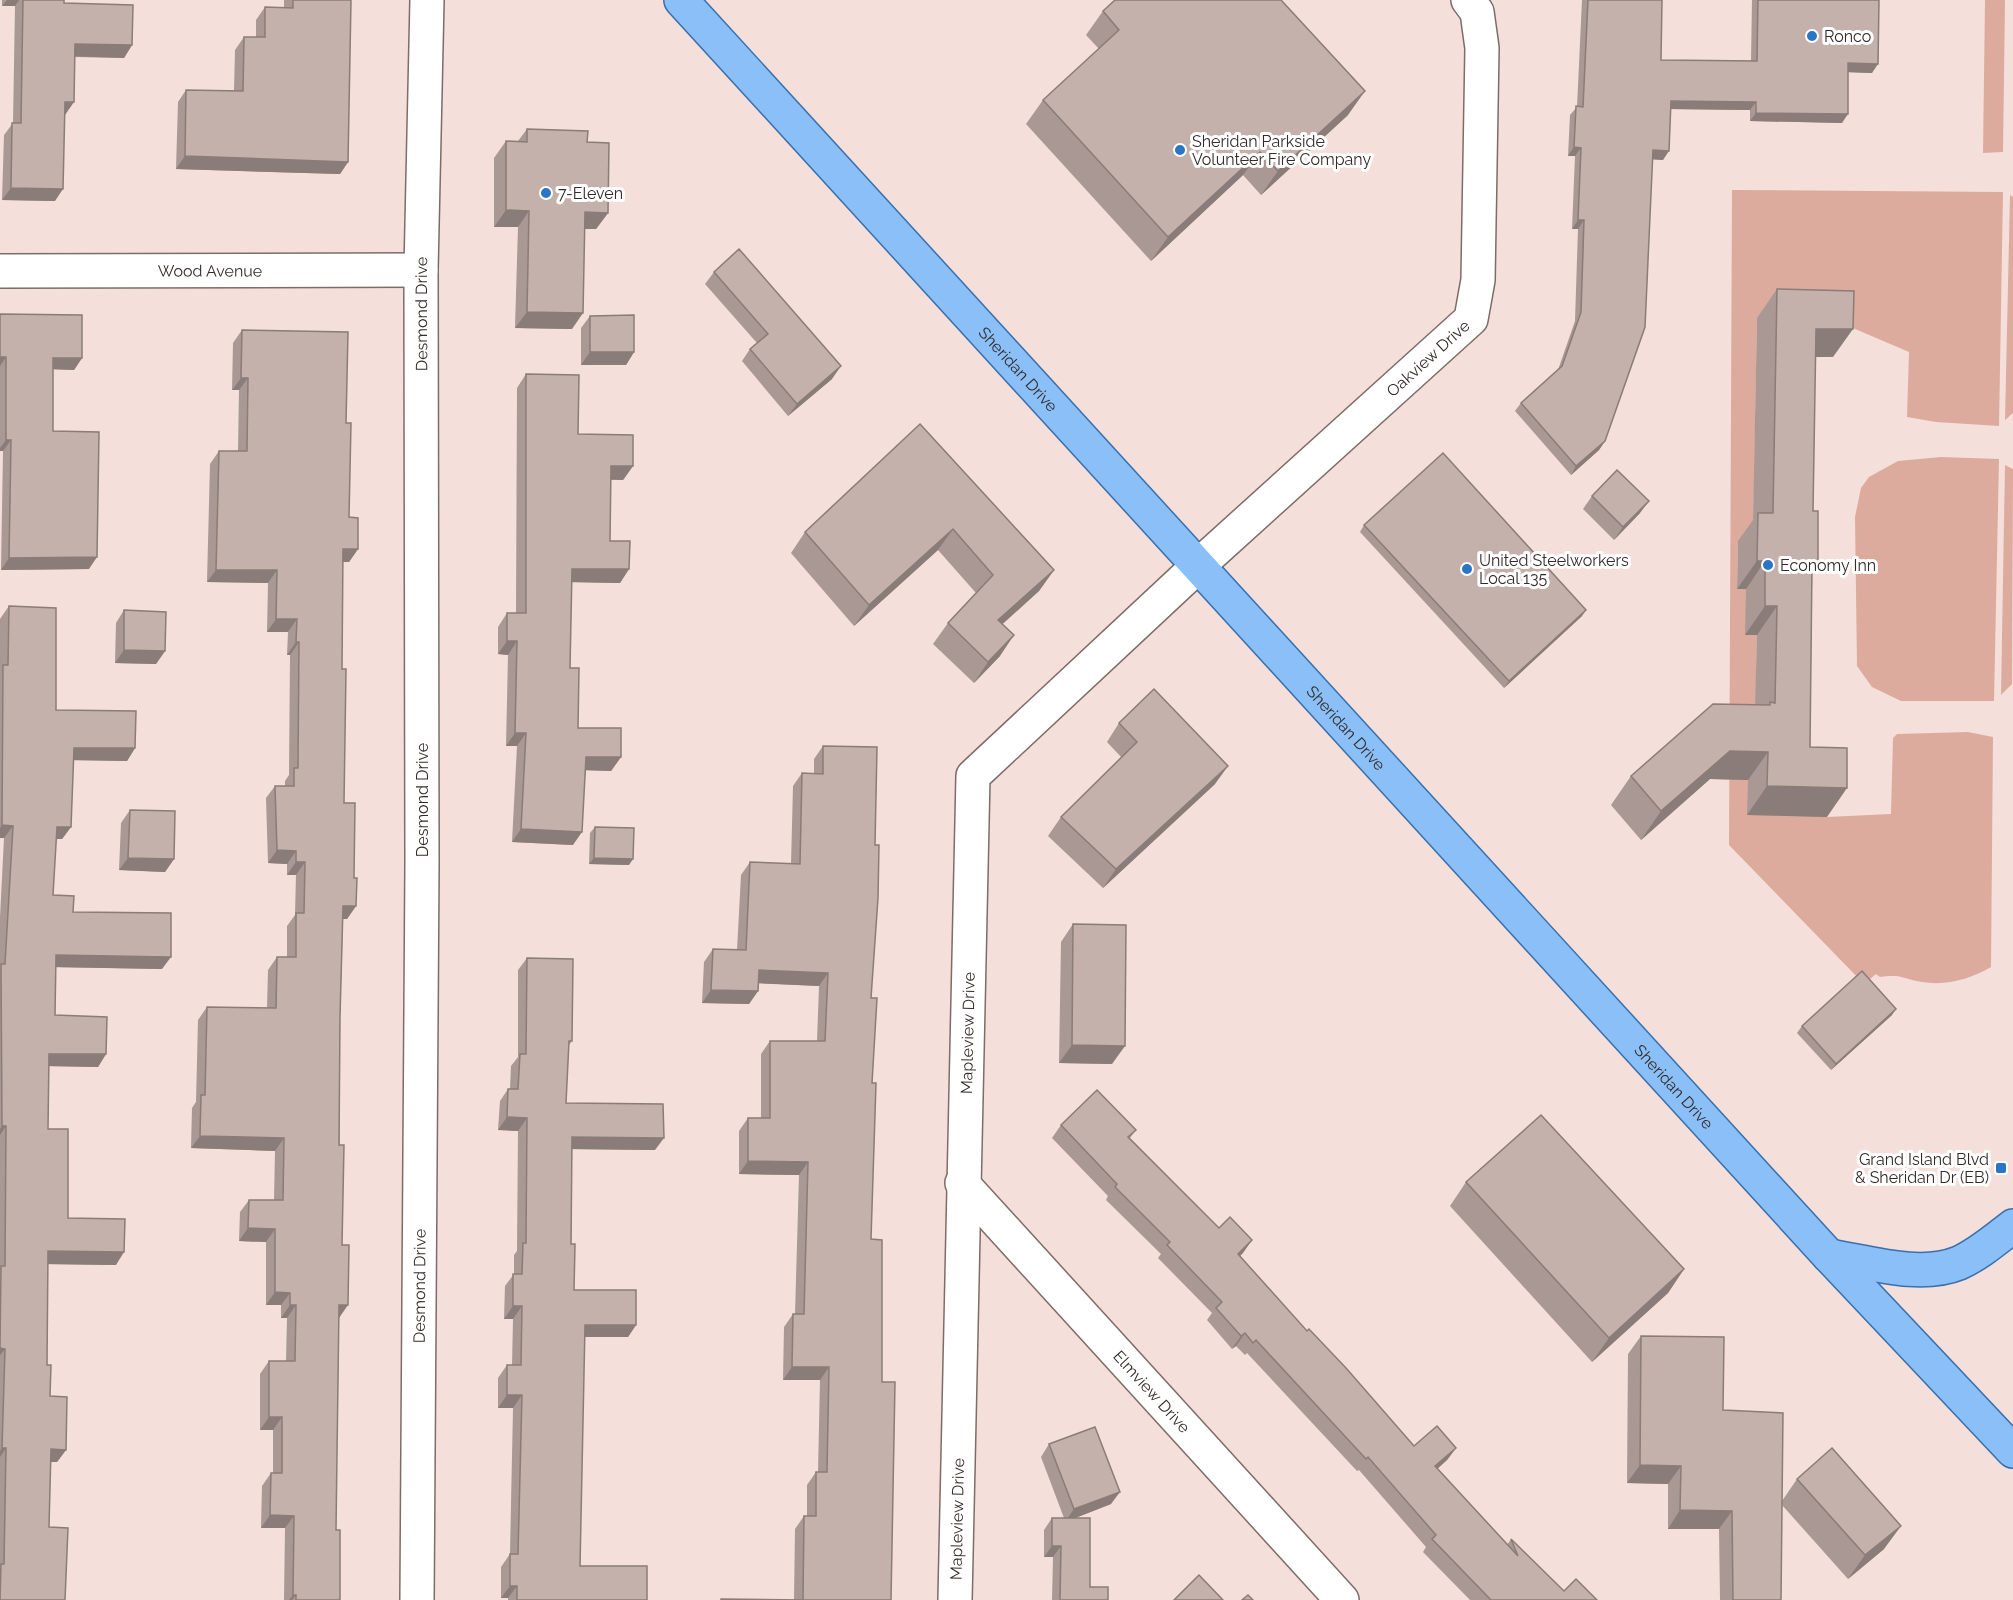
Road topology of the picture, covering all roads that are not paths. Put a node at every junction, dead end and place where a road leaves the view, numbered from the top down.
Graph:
1 (427, 0) edge
2 (681, 0) edge
3 (1468, 0) edge
4 (421, 270) junction
5 (0, 271) edge
6 (1199, 565) junction
7 (962, 1183) junction
8 (2013, 1226) edge
9 (1829, 1256) junction
10 (2013, 1451) edge
11 (417, 1600) edge
12 (955, 1600) edge
13 (1342, 1600) edge

1 - 4 street, Desmond Drive
2 - 6 main road, Sheridan Drive
3 - 6 street, Oakview Drive
4 - 5 street, Wood Avenue
4 - 11 street, Desmond Drive
6 - 7 street, Mapleview Drive
6 - 9 main road, Sheridan Drive
7 - 12 street, Mapleview Drive
7 - 13 street, Elmview Drive
8 - 9 main road
9 - 10 main road, Sheridan Drive

